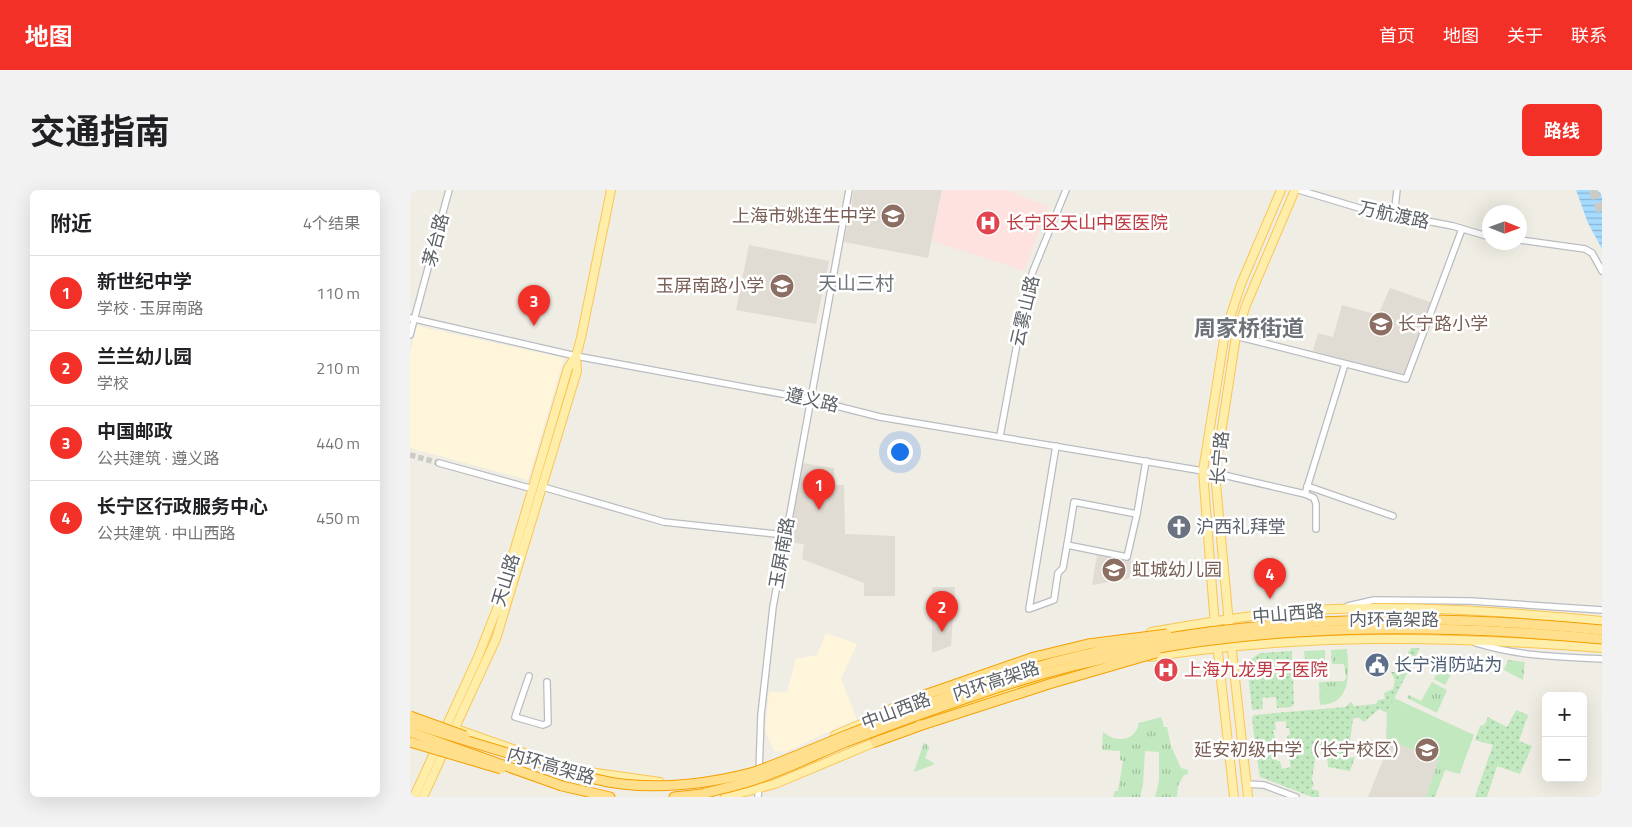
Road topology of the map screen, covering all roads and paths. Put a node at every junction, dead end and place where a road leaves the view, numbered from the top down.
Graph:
1 (449, 190) edge
2 (611, 190) edge
3 (849, 190) edge
4 (1066, 190) edge
5 (1281, 190) edge
6 (1295, 190) edge
7 (1300, 190) edge
8 (1396, 190) edge
9 (1394, 216) junction
10 (1462, 229) junction
11 (1482, 235) edge
12 (1527, 241) edge
13 (1602, 271) edge
14 (412, 318) edge
15 (410, 335) edge
16 (1236, 336) junction
17 (576, 356) junction
18 (1345, 364) junction
19 (810, 398) junction
20 (1000, 436) junction
21 (1056, 446) junction
22 (1146, 461) junction
23 (439, 463) tunnel mouth
24 (1203, 471) junction
25 (1215, 473) junction
26 (1307, 486) junction
27 (543, 487) junction
28 (533, 489) junction
29 (1304, 494) junction
30 (1137, 514) junction
31 (1392, 516) dead end
32 (1316, 529) dead end
33 (785, 535) junction
34 (1067, 545) junction
35 (1330, 610) junction
36 (1602, 610) edge
37 (1229, 619) junction
38 (1215, 621) junction
39 (1602, 621) edge
40 (1232, 629) junction
41 (1602, 630) edge
42 (1464, 639) junction
43 (1602, 639) edge
44 (1174, 646) junction
45 (1231, 646) junction
46 (1218, 648) junction
47 (1602, 648) edge
48 (1602, 659) edge
49 (529, 676) dead end
50 (547, 682) dead end
51 (410, 716) edge
52 (868, 721) junction
53 (410, 723) edge
54 (445, 725) junction
55 (454, 728) junction
56 (410, 732) edge
57 (410, 740) edge
58 (874, 742) junction
59 (441, 748) junction
60 (498, 750) junction
61 (759, 770) junction
62 (1246, 784) junction
63 (562, 786) junction
64 (759, 793) edge
65 (414, 797) edge
66 (423, 797) edge
67 (590, 797) edge
68 (610, 797) edge
69 (674, 797) edge
70 (725, 797) edge
71 (1234, 797) edge
72 (1248, 797) edge
73 (1296, 797) edge

1 - 14 street, 茅台路
2 - 17 main road, 天山路
3 - 19 street, 玉屏南路
4 - 20 street, 云雾山路
5 - 24 main road, 长宁路
6 - 16 main road, 长宁路
7 - 9 street, 万航渡路
8 - 9 street
9 - 10 street, 万航渡路
10 - 11 street, 万航渡路
10 - 18 street
12 - 13 street
14 - 15 street, 茅台路
14 - 17 street, 遵义路
16 - 18 street
16 - 25 main road, 长宁路
17 - 19 street, 遵义路
17 - 27 main road, 天山路
17 - 28 main road, 天山路
18 - 26 street
19 - 20 street, 遵义路
19 - 33 street, 玉屏南路
20 - 21 street, 遵义路
21 - 22 street, 遵义路
21 - 34 street
22 - 24 street, 遵义路
22 - 30 street
23 - 28 street
24 - 25 street, 遵义路
24 - 38 main road, 长宁路
25 - 29 street, 遵义路
25 - 37 main road, 长宁路
26 - 29 street
26 - 31 street
27 - 33 street
27 - 55 main road, 天山路
28 - 54 main road, 天山路
29 - 32 street
30 - 34 street
30 - 34 street
33 - 61 street, 玉屏南路
35 - 36 street
35 - 37 main road, 中山西路
35 - 39 main road, 中山西路
37 - 38 main road, 中山西路
37 - 45 main road, 长宁路
38 - 46 main road, 长宁路
38 - 52 main road, 中山西路
40 - 41 highway, 内环高架路, bridge
40 - 52 highway, bridge
40 - 60 highway, 内环高架路, bridge
42 - 45 main road, 中山西路
42 - 47 main road, 中山西路
42 - 48 street, 中山西路
43 - 44 highway, 内环高架路, bridge
44 - 58 highway, bridge
44 - 69 highway, 内环高架路, bridge
45 - 46 main road, 中山西路
45 - 62 main road, 长宁路
46 - 58 main road, 中山西路
46 - 71 main road, 长宁路
49 - 50 street
51 - 54 main road, 中山西路
51 - 60 highway, bridge
52 - 61 main road, 中山西路
53 - 60 highway, 内环高架路, bridge
54 - 55 main road, 中山西路
54 - 59 main road, 天山路
55 - 59 main road, 天山路
55 - 61 main road, 中山西路
56 - 63 highway, 内环高架路, bridge
57 - 59 main road
57 - 63 highway, bridge
58 - 64 main road, 中山西路
59 - 65 main road, 天山路
59 - 66 main road
59 - 67 main road
61 - 64 street, 玉屏南路
62 - 72 main road, 长宁路
62 - 73 street
63 - 68 highway, 内环高架路
64 - 70 main road, 中山西路

